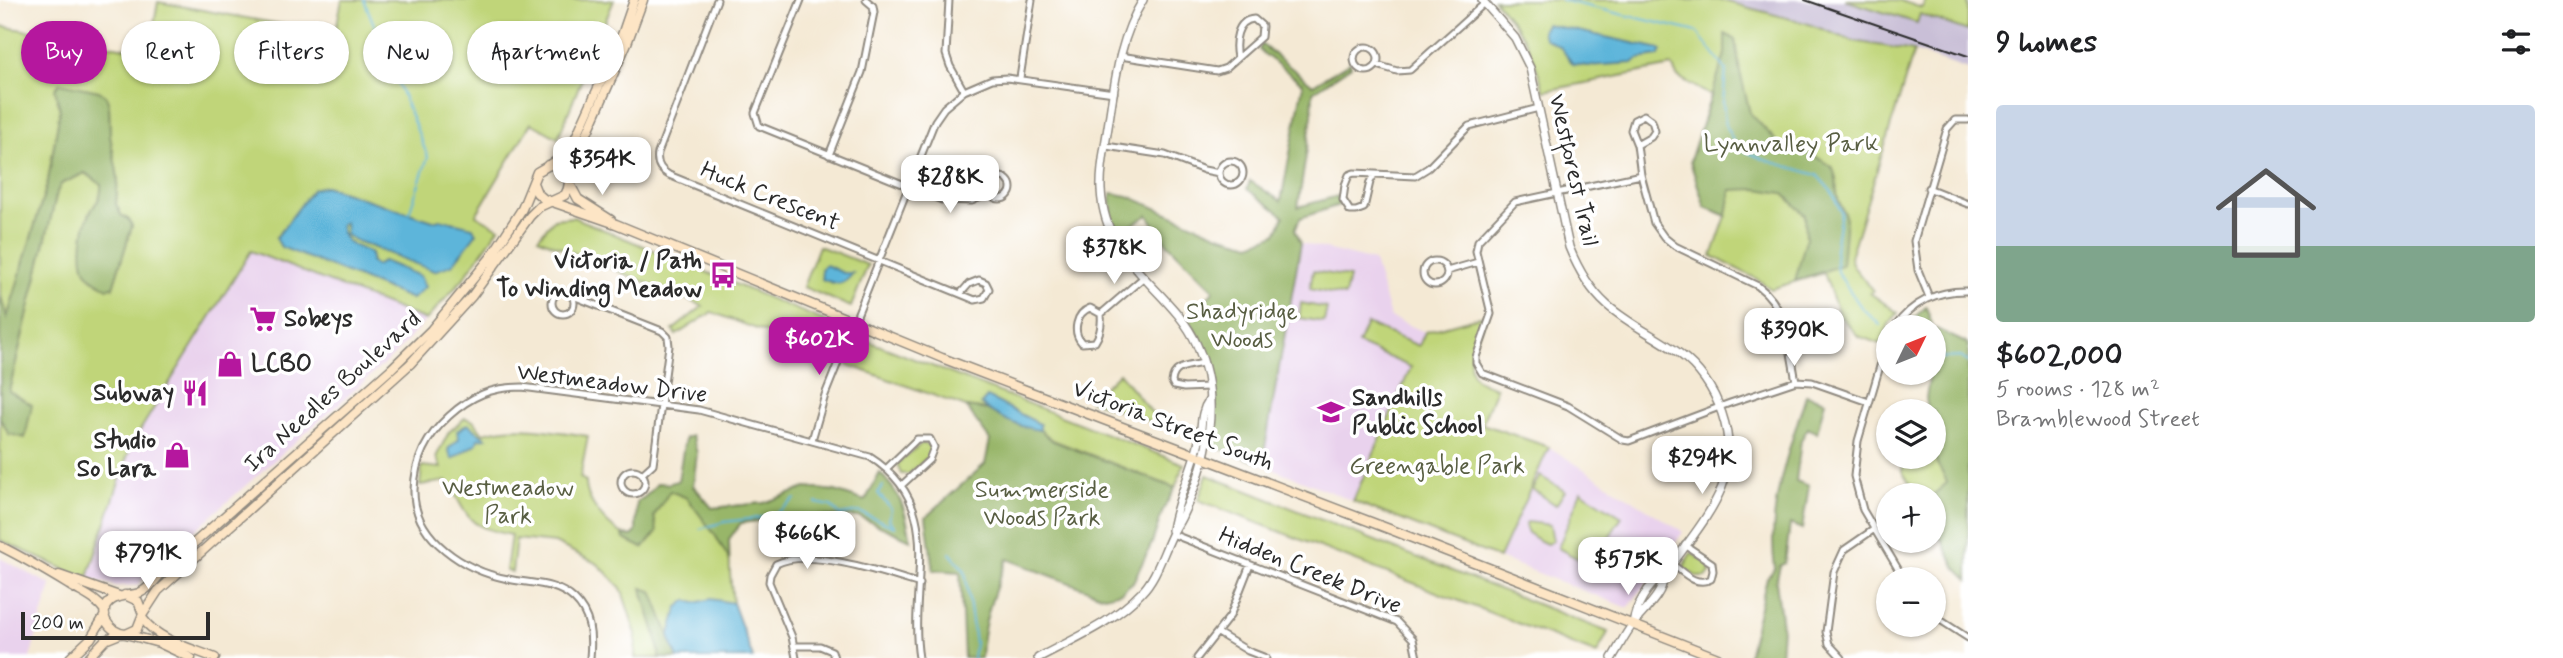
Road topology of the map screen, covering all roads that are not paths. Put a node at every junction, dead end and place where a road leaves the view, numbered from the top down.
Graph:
1 (634, 0) edge
2 (643, 0) edge
3 (717, 0) edge
4 (801, 0) edge
5 (866, 0) edge
6 (949, 0) edge
7 (1032, 0) edge
8 (1143, 0) edge
9 (1483, 2) edge
10 (1120, 56) junction
11 (1237, 58) junction
12 (1377, 65) junction
13 (1020, 78) junction
14 (964, 91) junction
15 (1114, 93) junction
16 (1539, 108) junction
17 (1968, 120) edge
18 (1637, 145) junction
19 (1105, 146) junction
20 (829, 155) junction
21 (548, 164) junction
22 (1219, 173) junction
23 (1374, 174) junction
24 (1641, 175) junction
25 (570, 182) junction
26 (533, 183) junction
27 (908, 187) junction
28 (1928, 188) junction
29 (990, 193) junction
30 (1558, 193) junction
31 (553, 201) junction
32 (1968, 204) edge
33 (616, 224) junction
34 (879, 260) junction
35 (1478, 262) junction
36 (1447, 271) junction
37 (1144, 277) junction
38 (1968, 291) edge
39 (961, 293) junction
40 (573, 296) junction
41 (1929, 297) junction
42 (1101, 314) junction
43 (1905, 315) edge
44 (855, 323) junction
45 (1204, 363) junction
46 (1876, 379) edge
47 (1796, 381) junction
48 (1208, 387) junction
49 (1209, 400) junction
50 (1869, 402) junction
51 (661, 405) junction
52 (1720, 407) junction
53 (812, 440) junction
54 (1196, 454) junction
55 (1205, 458) junction
56 (887, 468) junction
57 (642, 474) junction
58 (902, 484) junction
59 (1873, 530) junction
60 (1172, 534) junction
61 (1685, 545) junction
62 (0, 546) edge
63 (1672, 564) junction
64 (1250, 565) junction
65 (1896, 567) edge
66 (54, 573) junction
67 (920, 584) junction
68 (122, 596) junction
69 (105, 613) junction
70 (143, 616) junction
71 (1633, 624) junction
72 (1946, 624) edge
73 (1218, 633) junction
74 (123, 634) junction
75 (1968, 638) edge
76 (794, 646) junction
77 (70, 658) edge
78 (88, 658) edge
79 (191, 658) edge
80 (215, 658) edge
81 (590, 658) edge
82 (796, 658) edge
83 (834, 658) edge
84 (919, 658) edge
85 (1038, 658) edge
86 (1197, 658) edge
87 (1266, 658) edge
88 (1417, 658) edge
89 (1612, 658) edge
90 (1718, 658) edge
91 (1842, 658) edge

1 - 21 main road
2 - 25 main road
3 - 34 street, Huck Crescent
4 - 20 street
5 - 20 street
6 - 14 street
7 - 13 street
8 - 10 street
9 - 12 street
9 - 16 street, Westforest Trail
10 - 11 street
10 - 15 street
11 - 11 street
12 - 12 street
13 - 14 street
13 - 15 street
14 - 27 street
15 - 19 street
16 - 23 street
16 - 30 street, Westforest Trail
17 - 28 street
18 - 18 street
18 - 24 street
19 - 22 street
19 - 37 street
20 - 27 street
21 - 25 main road
21 - 26 main road
22 - 22 street
23 - 23 street
24 - 30 street
24 - 47 street
25 - 31 main road
25 - 33 main road, Victoria Street South
26 - 31 main road
26 - 68 main road, Ira Needles Boulevard
27 - 29 street
27 - 34 street
28 - 32 street
28 - 41 street
29 - 29 street
30 - 35 street
30 - 52 street, Westforest Trail
31 - 33 main road, Victoria Street South
31 - 70 main road, Ira Needles Boulevard
33 - 44 main road, Victoria Street South
34 - 39 street
34 - 44 street
35 - 36 street
35 - 52 street
36 - 36 street
37 - 42 street
37 - 45 street
38 - 41 street
39 - 39 street
40 - 40 street
40 - 51 street
41 - 43 street
42 - 42 street
44 - 53 street
44 - 54 main road, Victoria Street South
45 - 48 street
45 - 48 street
46 - 50 street
47 - 50 street
47 - 52 street
48 - 49 street
49 - 54 street
49 - 55 street
50 - 59 street
51 - 53 street, Westmeadow Drive
51 - 57 street
51 - 81 street, Westmeadow Drive
52 - 61 street, Westforest Trail
53 - 56 street, Westmeadow Drive
54 - 55 main road, Victoria Street South
54 - 60 street
55 - 60 street
55 - 71 main road, Victoria Street South
56 - 58 street, Westmeadow Drive
56 - 58 street
57 - 57 street
58 - 67 street, Westmeadow Drive
59 - 65 street
59 - 91 street
60 - 64 street, Hidden Creek Drive
60 - 85 street
61 - 63 street, Westforest Trail
61 - 63 street
62 - 66 main road
63 - 71 street, Westforest Trail
64 - 73 street
64 - 88 street, Hidden Creek Drive
66 - 68 main road
66 - 69 main road
67 - 76 street
67 - 84 street, Westmeadow Drive
68 - 69 main road
68 - 70 main road
69 - 74 main road
69 - 77 main road
70 - 74 main road
70 - 80 main road
71 - 89 street, Westforest Trail
71 - 90 main road, Victoria Street South
72 - 75 street
73 - 86 street
73 - 87 street
74 - 78 main road
74 - 79 main road
76 - 82 street
76 - 83 street

